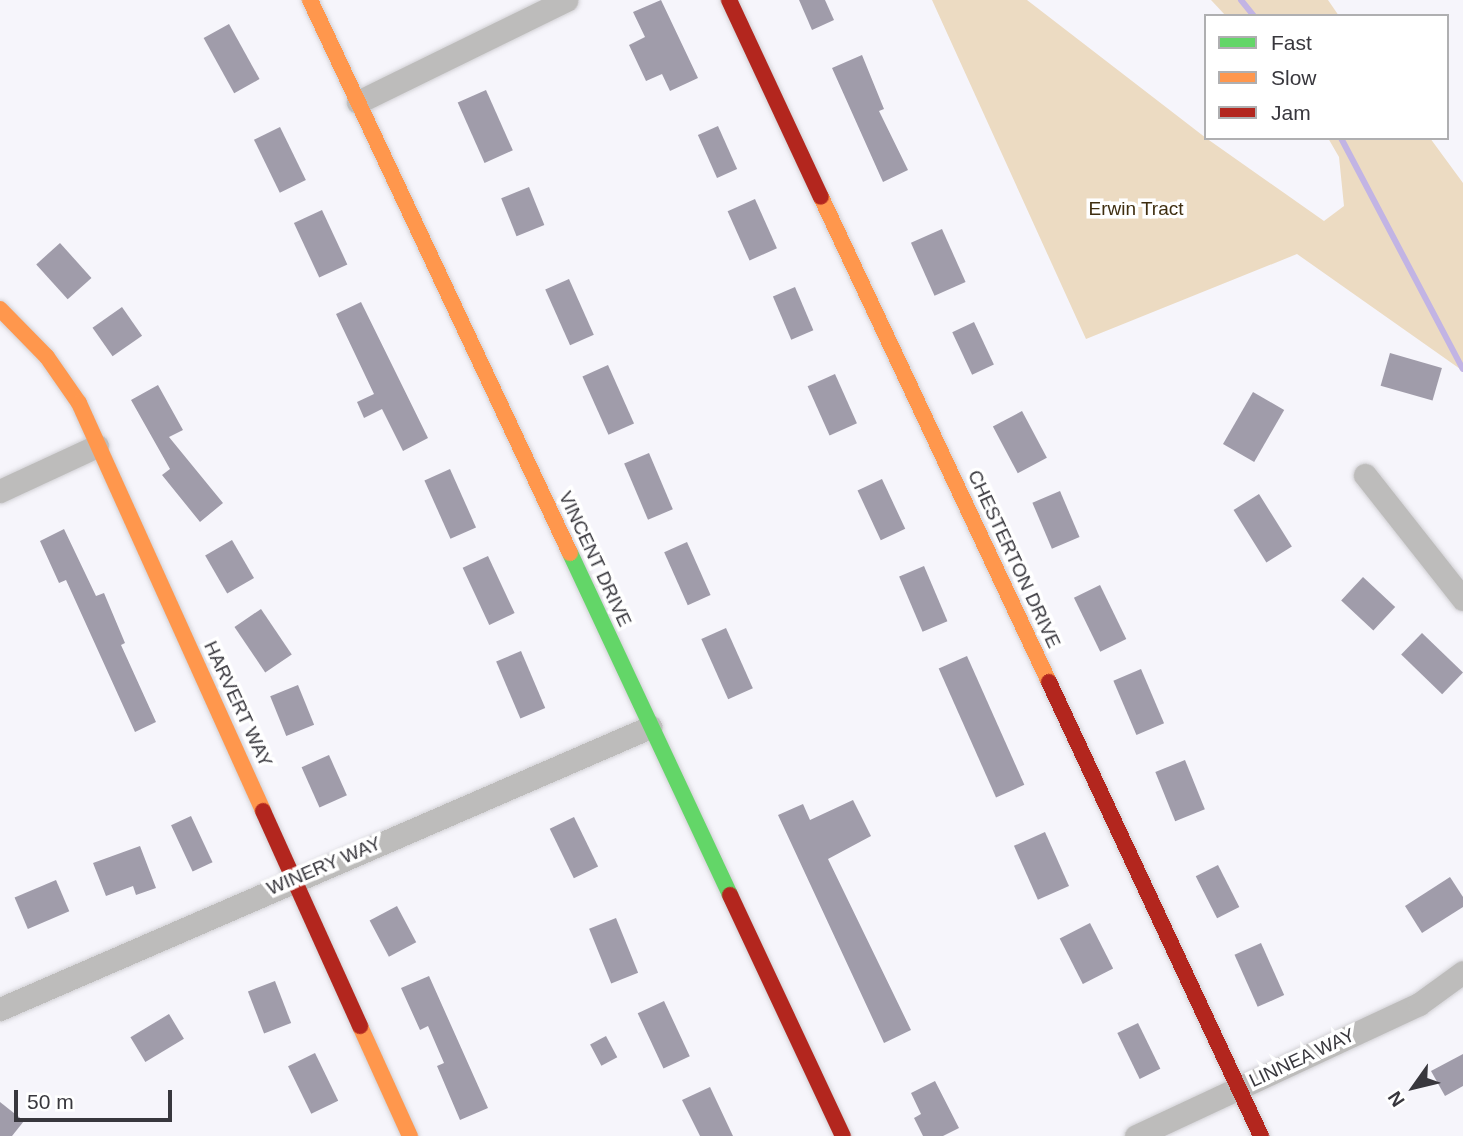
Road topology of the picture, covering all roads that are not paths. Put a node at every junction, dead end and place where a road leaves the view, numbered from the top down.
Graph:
1 (310, 0) edge
2 (566, 0) edge
3 (729, 0) edge
4 (358, 102) junction
5 (0, 309) edge
6 (97, 446) junction
7 (1365, 475) dead end
8 (0, 491) edge
9 (1463, 599) edge
10 (650, 727) junction
11 (295, 878) junction
12 (1463, 972) edge
13 (0, 1009) edge
14 (1239, 1087) junction
15 (410, 1136) edge
16 (843, 1136) edge
17 (1136, 1136) edge
18 (1261, 1136) edge

1 - 4 street, VINCENT DRIVE
2 - 4 street
3 - 14 street, CHESTERTON DRIVE
4 - 10 street, VINCENT DRIVE
5 - 6 street, HARVERT WAY
6 - 8 street
6 - 11 street, HARVERT WAY
7 - 9 street
10 - 11 street, WINERY WAY
10 - 16 street, VINCENT DRIVE
11 - 13 street, WINERY WAY
11 - 15 street, HARVERT WAY
12 - 14 street, LINNEA WAY
14 - 17 street, LINNEA WAY
14 - 18 street, CHESTERTON DRIVE

